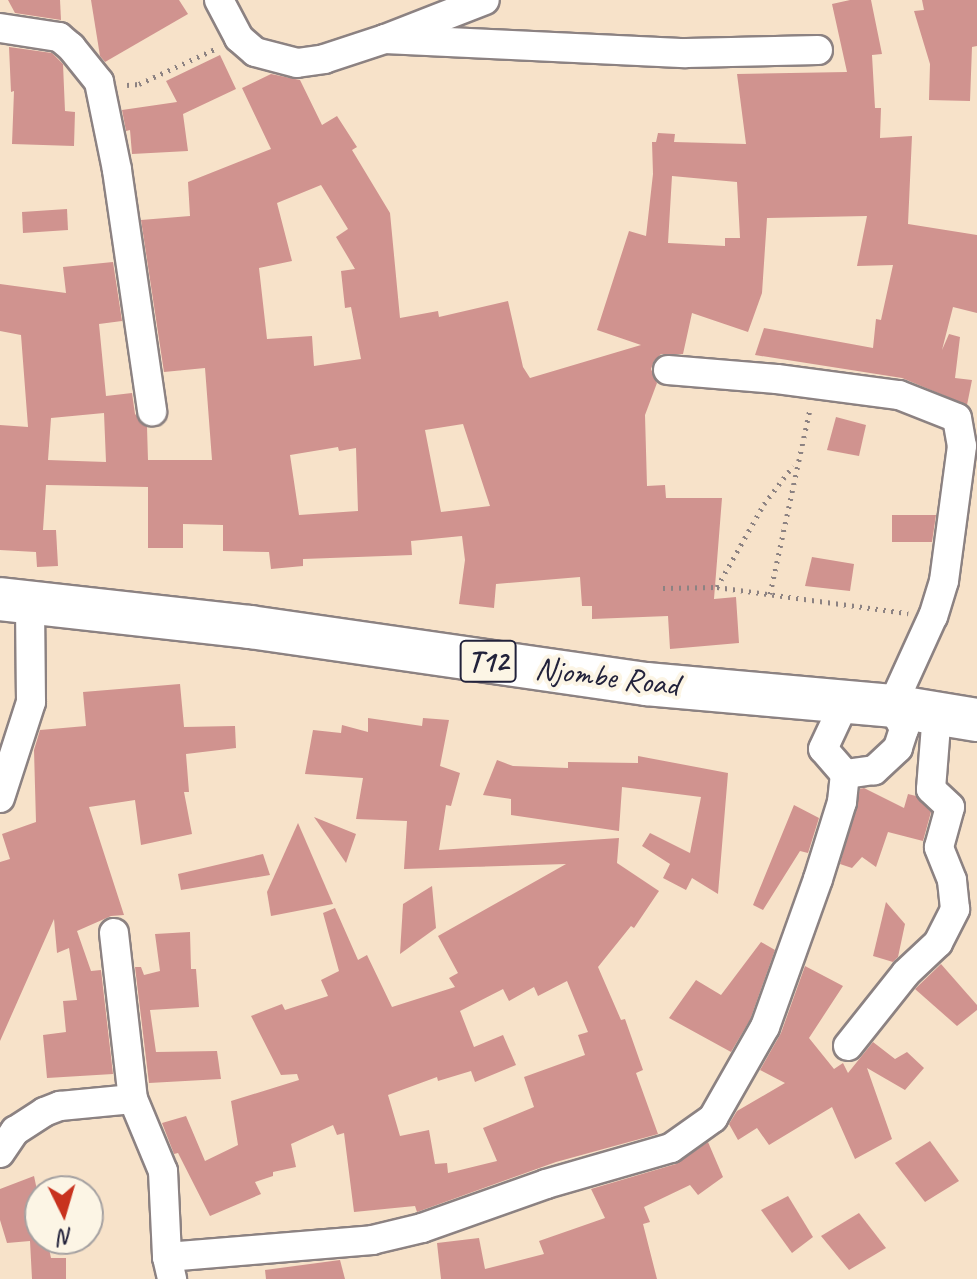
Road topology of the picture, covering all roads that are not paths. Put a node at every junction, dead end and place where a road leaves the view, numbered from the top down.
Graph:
1 (219, 0) edge
2 (485, 0) edge
3 (0, 28) edge
4 (385, 39) junction
5 (818, 50) dead end
6 (668, 370) dead end
7 (152, 411) dead end
8 (15, 600) edge
9 (845, 702) junction
10 (892, 706) junction
11 (957, 717) edge
12 (845, 774) junction
13 (0, 798) edge
14 (114, 933) dead end
15 (848, 1046) dead end
16 (133, 1099) junction
17 (0, 1153) edge
18 (169, 1268) edge

1 - 4 street
2 - 4 street
3 - 7 street
4 - 5 street
6 - 10 street
8 - 9 highway, Njombe Road / T12
8 - 13 street
9 - 10 highway, Njombe Road / T12
9 - 12 street
10 - 11 highway, Njombe Road / T12
10 - 12 street
11 - 15 street
12 - 18 street
14 - 16 street
16 - 17 street
16 - 18 street

